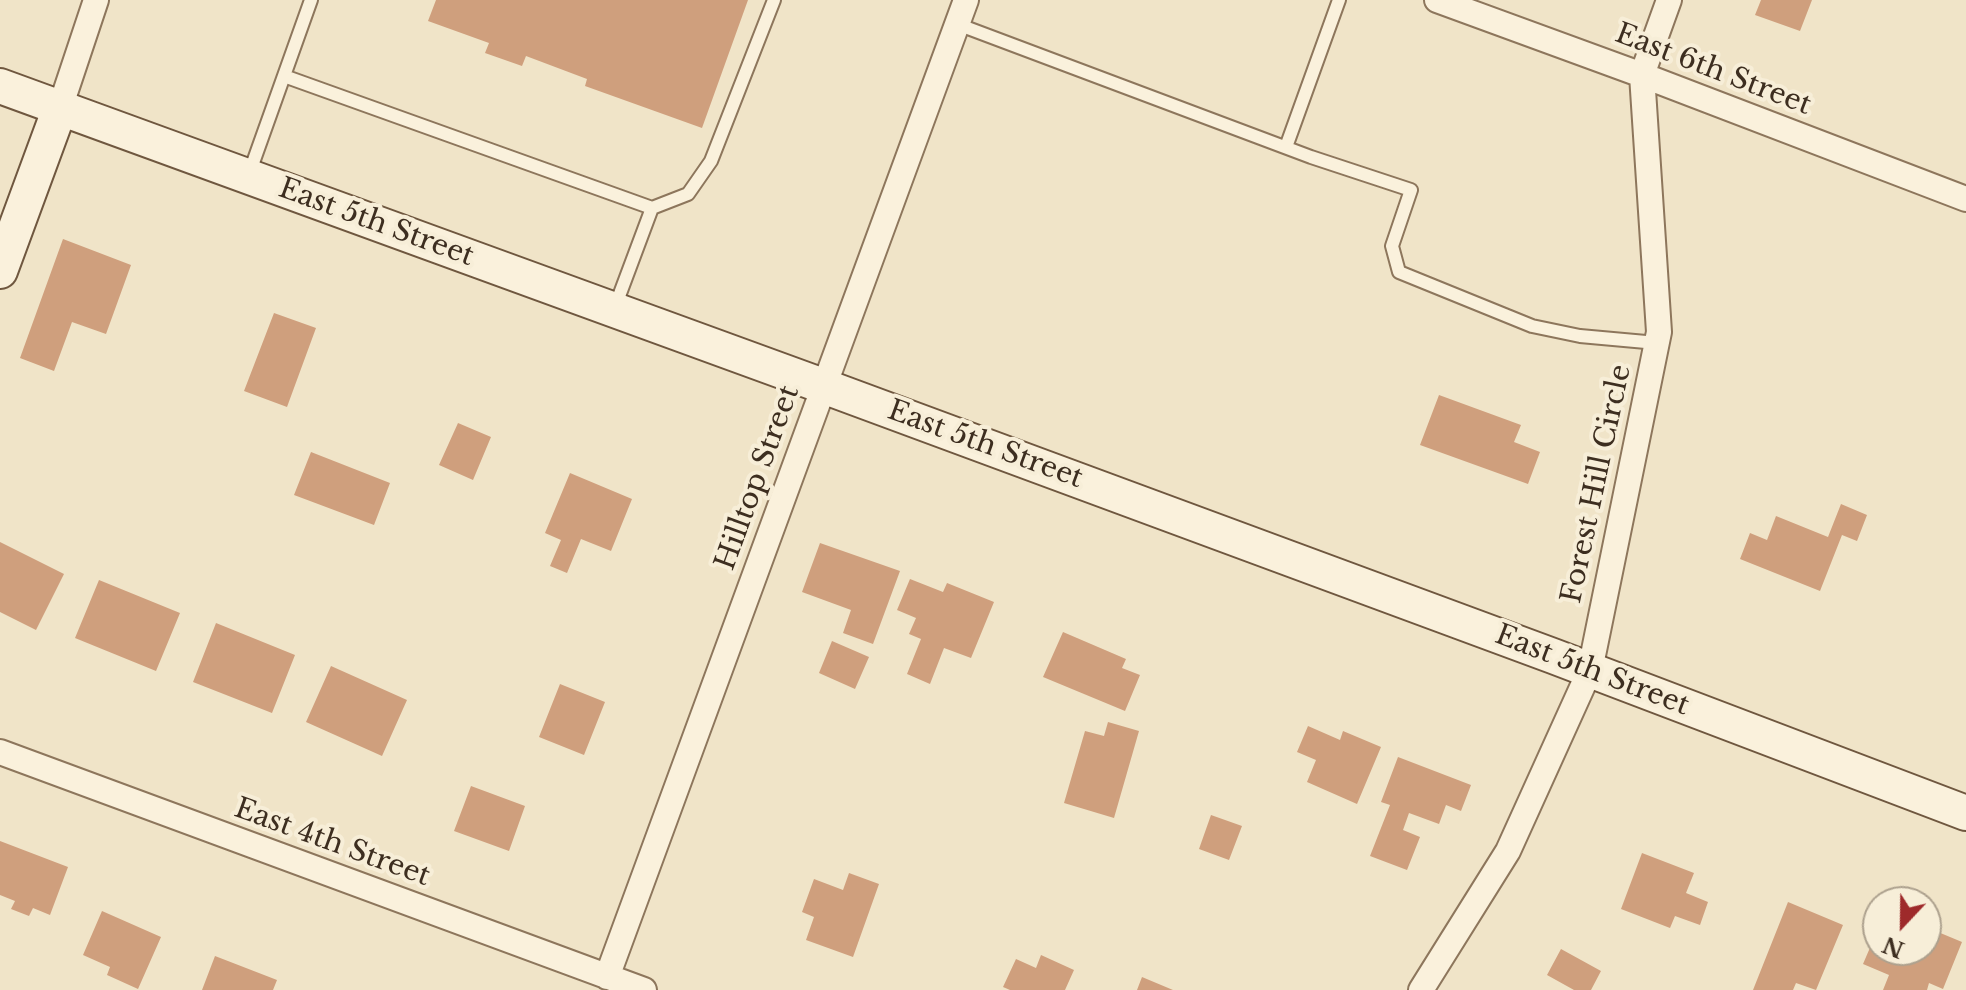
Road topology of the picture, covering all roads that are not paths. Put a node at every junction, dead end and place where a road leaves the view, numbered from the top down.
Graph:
1 (96, 0) edge
2 (311, 0) edge
3 (774, 0) edge
4 (966, 0) edge
5 (1339, 0) edge
6 (1437, 0) edge
7 (1669, 0) edge
8 (957, 24) junction
9 (1642, 75) junction
10 (284, 76) junction
11 (0, 86) edge
12 (60, 108) junction
13 (1286, 147) junction
14 (248, 177) junction
15 (1966, 199) edge
16 (652, 208) junction
17 (0, 271) edge
18 (614, 310) junction
19 (1657, 343) junction
20 (823, 386) junction
21 (1590, 670) junction
22 (0, 752) edge
23 (1966, 813) edge
24 (607, 977) junction
25 (644, 990) edge
26 (1421, 990) edge

1 - 12 street
2 - 10 lane
3 - 16 lane
4 - 8 street, Hilltop Street
5 - 13 lane
6 - 9 street, East 6th Street
7 - 9 street, Forest Hill Circle
8 - 13 lane
8 - 20 street, Hilltop Street
9 - 15 street, East 6th Street
9 - 19 street, Forest Hill Circle
10 - 14 lane
10 - 16 lane
11 - 12 main road, East 5th Street
12 - 14 main road, East 5th Street
12 - 17 main road
13 - 19 lane
14 - 18 main road, East 5th Street
16 - 18 lane
18 - 20 main road, East 5th Street
19 - 21 street, Forest Hill Circle
20 - 21 main road, East 5th Street
20 - 24 street, Hilltop Street
21 - 23 main road, East 5th Street
21 - 26 street, Forest Hill Circle
22 - 24 street, East 4th Street
24 - 25 street, East 4th Street

